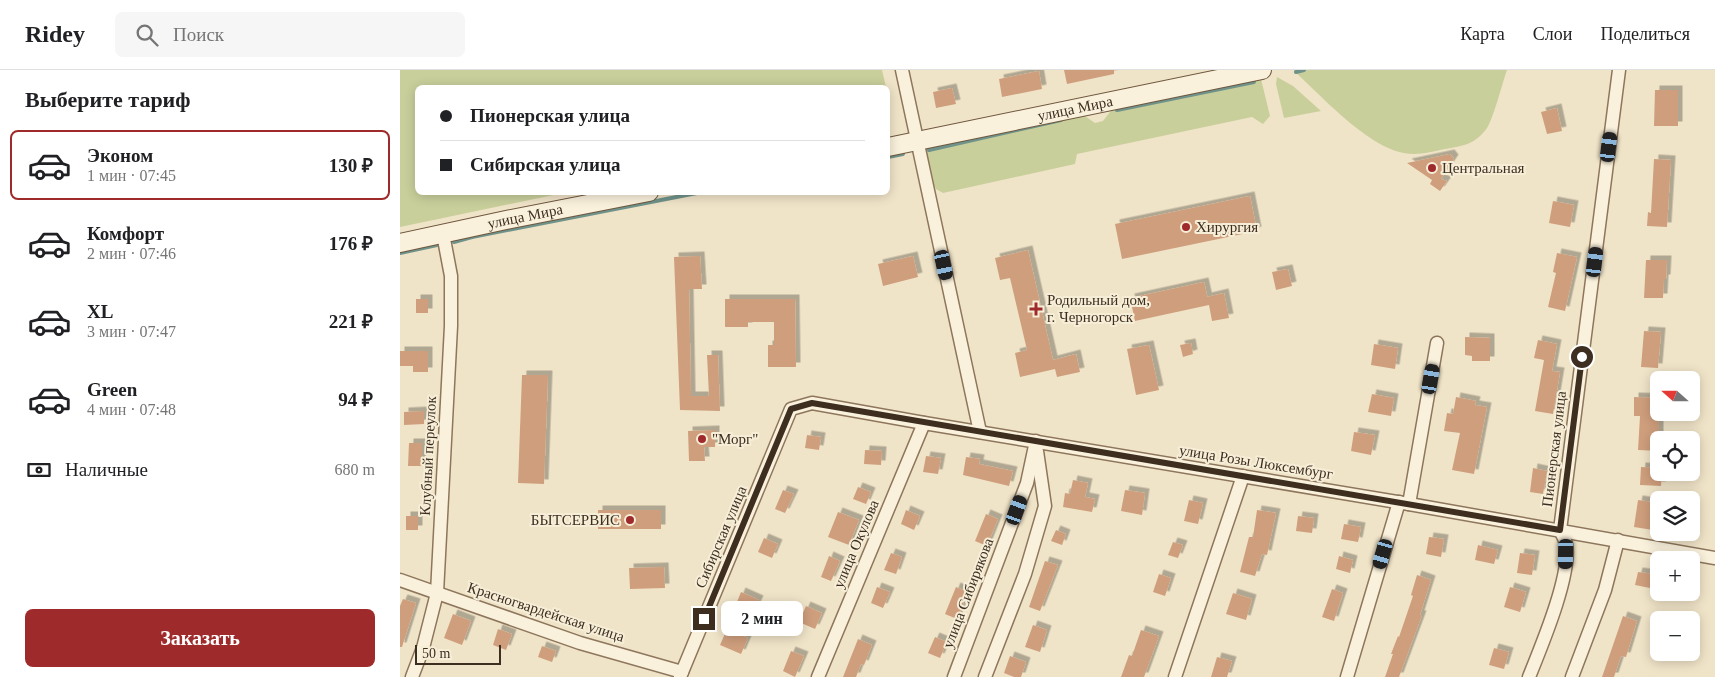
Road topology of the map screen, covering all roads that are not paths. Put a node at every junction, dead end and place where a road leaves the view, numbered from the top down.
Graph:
1 (902, 70) edge
2 (1262, 70) edge
3 (1619, 70) edge
4 (917, 141) junction
5 (890, 146) edge
6 (634, 195) edge
7 (443, 234) junction
8 (400, 243) edge
9 (1437, 344) dead end
10 (791, 409) joint
11 (924, 423) junction
12 (980, 432) junction
13 (1036, 441) junction
14 (1243, 476) junction
15 (1404, 503) junction
16 (1560, 530) junction
17 (1618, 540) junction
18 (1715, 558) edge
19 (400, 580) edge
20 (438, 593) junction
21 (681, 674) edge
22 (412, 677) edge
23 (818, 677) edge
24 (954, 677) edge
25 (986, 677) edge
26 (1175, 677) edge
27 (1347, 677) edge
28 (1529, 677) edge
29 (1572, 677) edge

1 - 4 street
2 - 4 main road, улица Мира
3 - 16 street, Пионерская улица
4 - 5 main road, улица Мира
4 - 12 street
6 - 7 main road, улица Мира
7 - 8 main road, улица Мира
7 - 20 street, Клубный переулок
9 - 15 street
10 - 11 street, улица Розы Люксембург
10 - 21 street, Сибирская улица
11 - 12 street, улица Розы Люксембург
11 - 23 street, улица Окулова
12 - 13 street, улица Розы Люксембург
13 - 14 street, улица Розы Люксембург
13 - 24 street, улица Сибирякова
13 - 25 street
14 - 15 street, улица Розы Люксембург
14 - 26 street
15 - 16 street, улица Розы Люксембург
15 - 27 street
16 - 17 street, улица Розы Люксембург
16 - 28 street, Пионерская улица
17 - 18 street, улица Розы Люксембург
17 - 29 street
19 - 20 street, Красногвардейская улица
20 - 21 street, Красногвардейская улица
20 - 22 street, Клубный переулок

